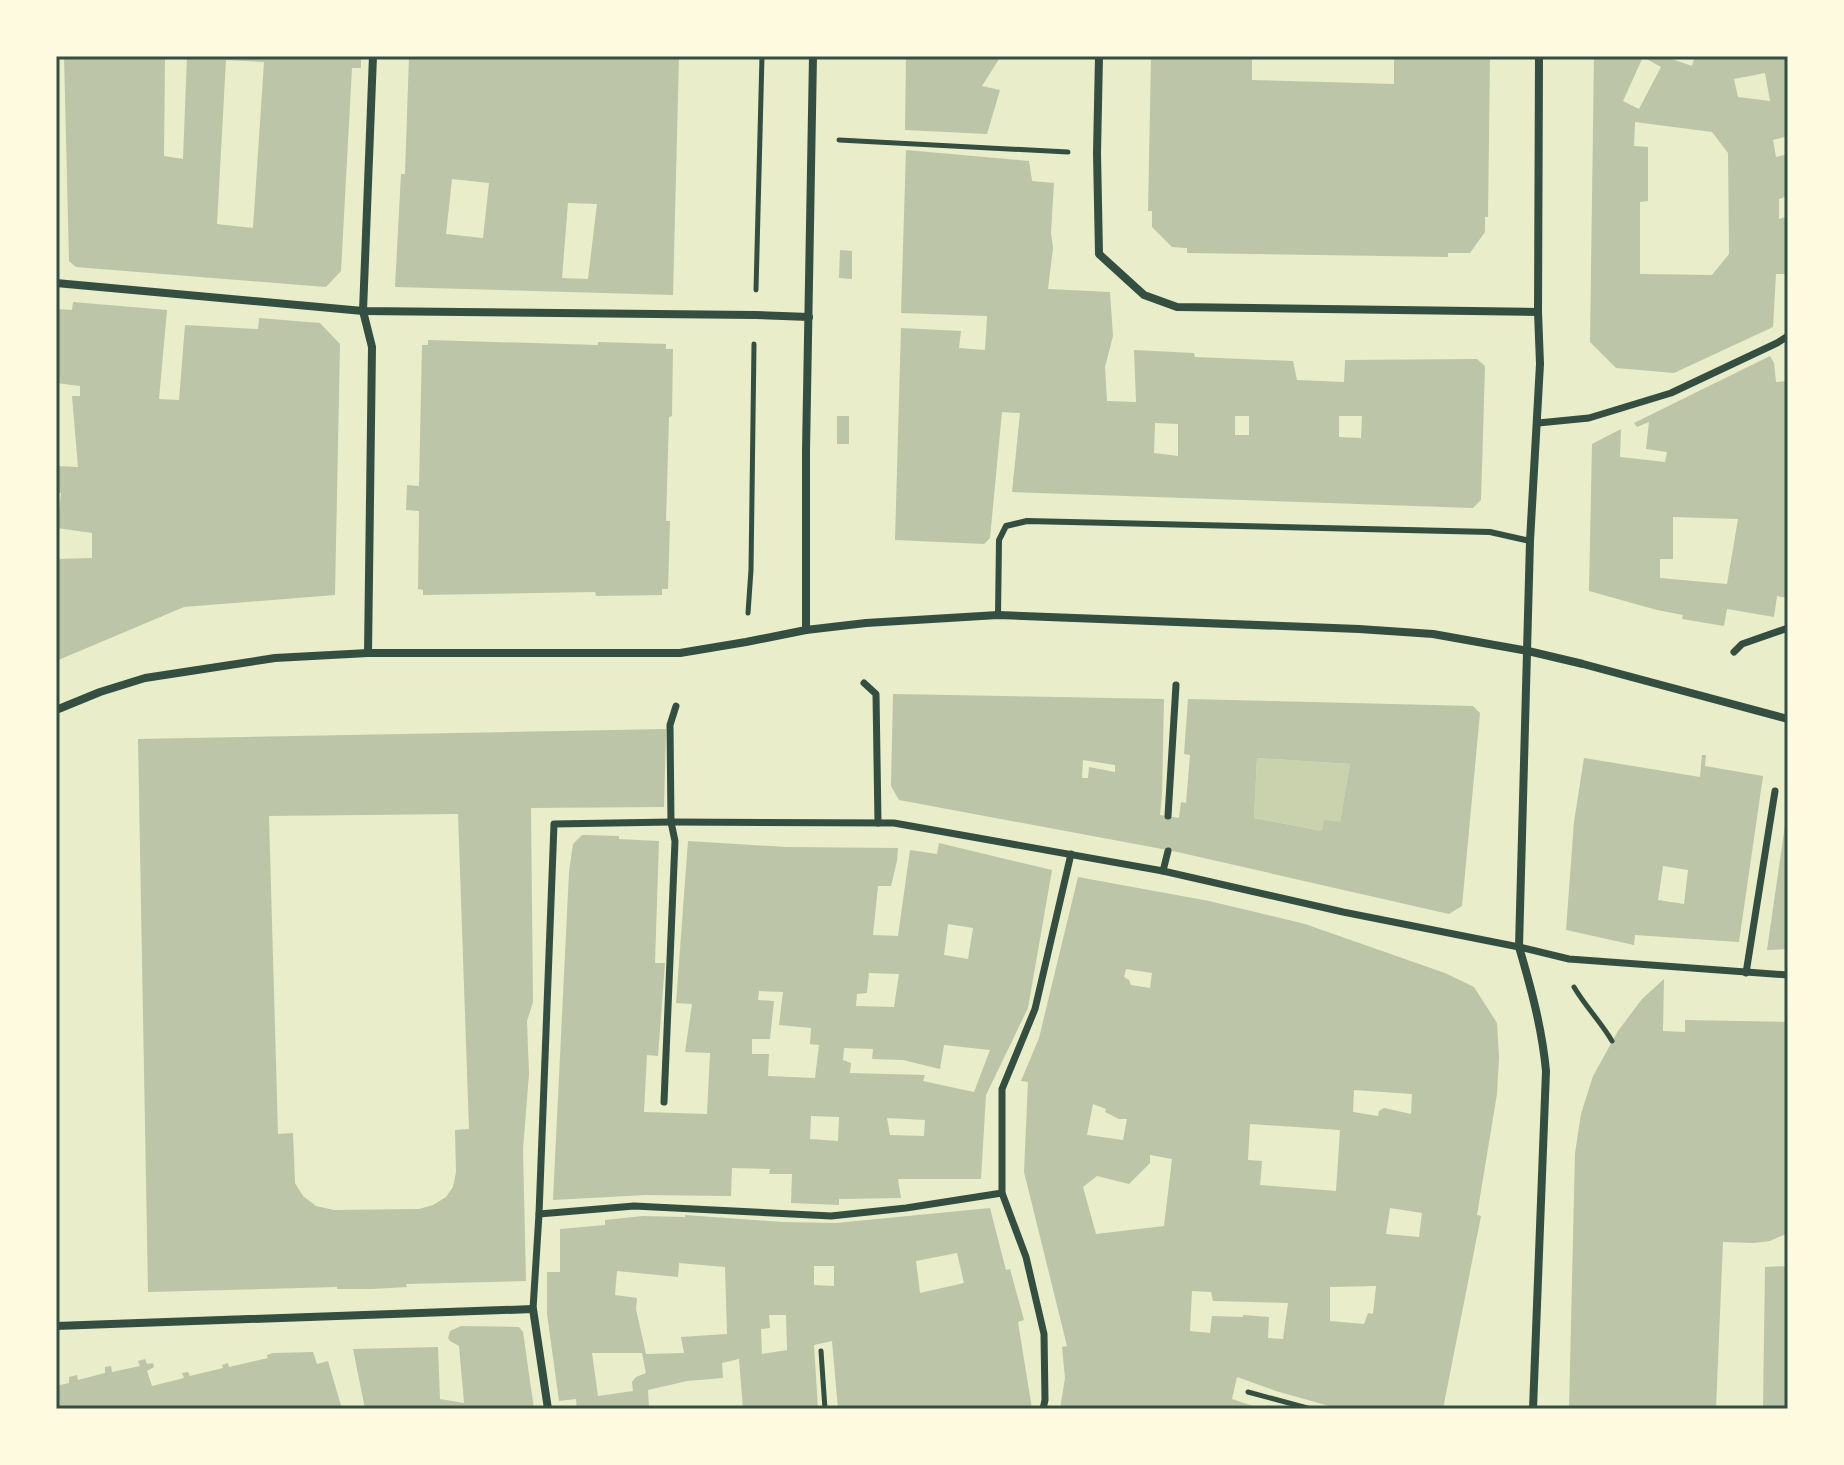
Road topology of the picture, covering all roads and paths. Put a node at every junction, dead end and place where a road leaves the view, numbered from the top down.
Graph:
1 (373, 56) edge
2 (762, 56) edge
3 (813, 56) edge
4 (1099, 56) edge
5 (1539, 56) edge
6 (811, 139) junction
7 (1097, 153) junction
8 (56, 283) edge
9 (363, 311) junction
10 (1538, 312) junction
11 (755, 315) junction
12 (809, 317) junction
13 (1788, 336) edge
14 (1538, 423) junction
15 (1530, 541) junction
16 (998, 615) junction
17 (1788, 628) edge
18 (806, 630) junction
19 (746, 642) junction
20 (1528, 651) junction
21 (1734, 652) dead end
22 (368, 653) junction
23 (864, 683) dead end
24 (1176, 685) dead end
25 (676, 706) dead end
26 (56, 710) edge
27 (1788, 719) edge
28 (1775, 791) dead end
29 (1168, 816) dead end
30 (668, 822) junction
31 (878, 823) junction
32 (1168, 851) dead end
33 (1071, 854) junction
34 (1163, 871) junction
35 (1519, 947) junction
36 (1569, 959) junction
37 (1746, 973) junction
38 (1788, 975) edge
39 (1612, 1041) dead end
40 (664, 1102) dead end
41 (1002, 1193) junction
42 (539, 1214) junction
43 (533, 1309) junction
44 (56, 1326) edge
45 (821, 1351) dead end
46 (1248, 1392) dead end
47 (548, 1409) edge
48 (825, 1409) edge
49 (1043, 1409) edge
50 (1311, 1409) edge
51 (1533, 1409) edge

1 - 9 street
2 - 11 path
3 - 6 street
4 - 7 street
5 - 10 street
6 - 7 path
6 - 12 street
7 - 10 street
8 - 9 street
9 - 11 street
9 - 22 street
10 - 14 street
11 - 12 street
11 - 19 path
12 - 18 street
13 - 14 street
14 - 15 street
15 - 16 lane
15 - 20 street
16 - 18 street
16 - 20 street
17 - 21 street
18 - 19 street
19 - 22 street
20 - 27 street
20 - 35 street
22 - 26 street
23 - 31 street
24 - 29 street
25 - 30 street
28 - 37 street
30 - 31 street
30 - 40 street
30 - 42 street
31 - 33 street
32 - 34 street
33 - 34 street
33 - 41 street
34 - 35 street
35 - 36 street
35 - 51 street
36 - 37 street
36 - 39 path
37 - 38 street
41 - 42 street
41 - 49 street
42 - 43 street
43 - 44 street
43 - 47 street
45 - 48 path
46 - 50 path

